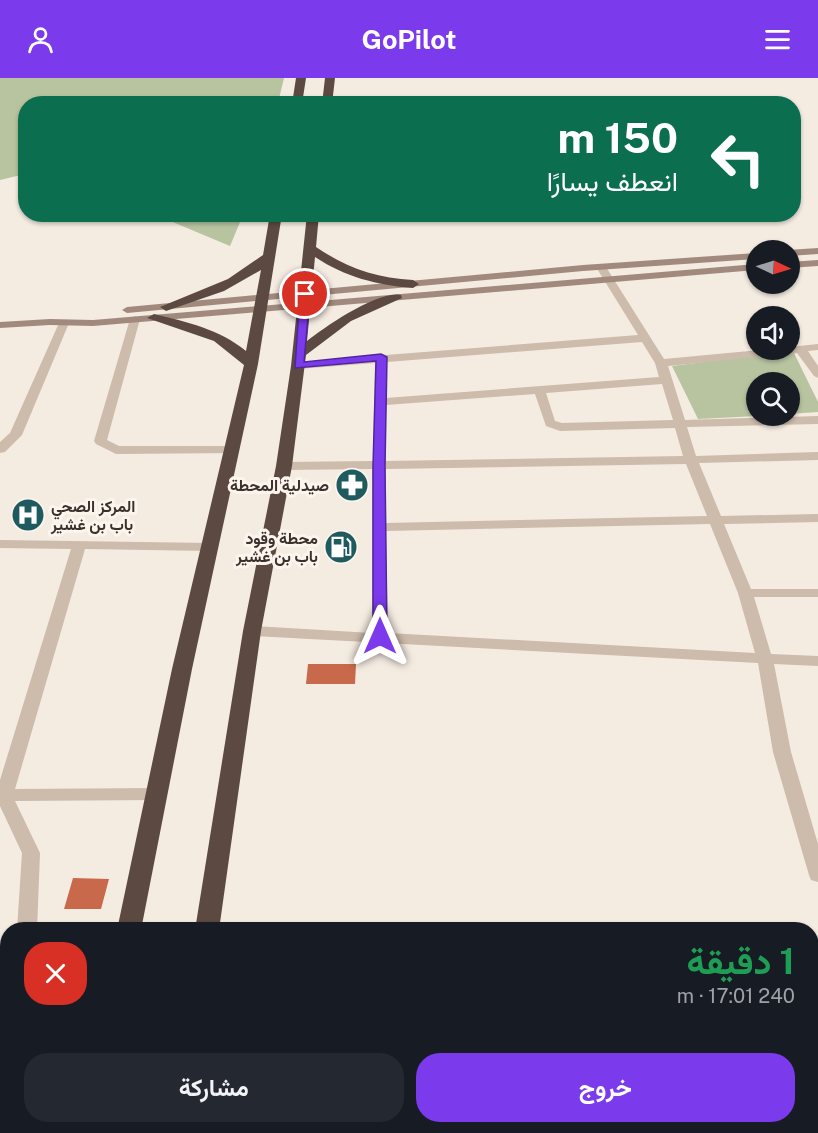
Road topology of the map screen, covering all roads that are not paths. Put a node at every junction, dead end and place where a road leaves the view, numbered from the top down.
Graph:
1 (301, 78) edge
2 (330, 78) edge
3 (298, 96) edge
4 (328, 96) edge
5 (274, 222) edge
6 (312, 222) edge
7 (309, 248) junction
8 (818, 250) edge
9 (800, 252) edge
10 (746, 257) edge
11 (267, 258) junction
12 (800, 265) edge
13 (816, 265) edge
14 (746, 267) edge
15 (604, 272) junction
16 (413, 284) junction
17 (396, 298) junction
18 (305, 300) junction
19 (260, 304) junction
20 (166, 307) junction
21 (154, 318) junction
22 (135, 320) junction
23 (50, 321) junction
24 (63, 323) junction
25 (0, 325) edge
26 (645, 338) junction
27 (818, 347) edge
28 (800, 348) joint
29 (746, 354) edge
30 (381, 357) junction
31 (299, 359) junction
32 (661, 363) junction
33 (251, 364) junction
34 (818, 374) edge
35 (665, 380) junction
36 (539, 389) junction
37 (381, 402) junction
38 (818, 420) edge
39 (680, 425) junction
40 (0, 449) edge
41 (232, 450) junction
42 (818, 456) edge
43 (691, 460) junction
44 (284, 466) junction
45 (379, 466) junction
46 (818, 518) edge
47 (713, 519) junction
48 (379, 527) junction
49 (0, 544) edge
50 (80, 544) junction
51 (210, 547) junction
52 (745, 593) junction
53 (818, 593) edge
54 (252, 631) junction
55 (380, 636) junction
56 (765, 659) junction
57 (818, 661) edge
58 (158, 794) junction
59 (2, 795) edge
60 (818, 875) edge
61 (27, 922) edge
62 (131, 922) edge
63 (208, 922) edge

1 - 3 highway
2 - 4 highway
5 - 11 highway
6 - 7 highway
7 - 16 highway
7 - 18 highway
8 - 9 street
10 - 15 street
11 - 19 highway
11 - 20 highway
12 - 13 street
14 - 15 street
15 - 16 street
15 - 17 street
15 - 26 street
16 - 18 street
17 - 18 street
17 - 31 highway
18 - 19 street
18 - 31 highway
19 - 20 street
19 - 21 street
19 - 33 highway
20 - 23 street
21 - 22 street
21 - 33 highway
22 - 24 street
22 - 41 street
23 - 24 street
23 - 25 street
24 - 40 street
26 - 30 street
26 - 32 street
27 - 28 street
28 - 34 street
29 - 32 street
30 - 31 street
30 - 37 street
31 - 44 highway
32 - 35 street
33 - 41 highway
35 - 36 street
35 - 39 street
36 - 37 street
36 - 39 street
37 - 45 street
38 - 39 street
39 - 43 street
41 - 51 highway
42 - 43 street
43 - 45 street
43 - 47 street
44 - 45 street
44 - 54 highway
45 - 48 street
46 - 47 street
47 - 48 street
47 - 52 street
48 - 55 street
49 - 50 street
50 - 51 street
50 - 59 street
51 - 58 highway
52 - 53 street
52 - 56 street
54 - 55 street
54 - 63 highway
55 - 56 street
56 - 57 street
56 - 60 street
58 - 59 street
58 - 62 highway
59 - 61 street

